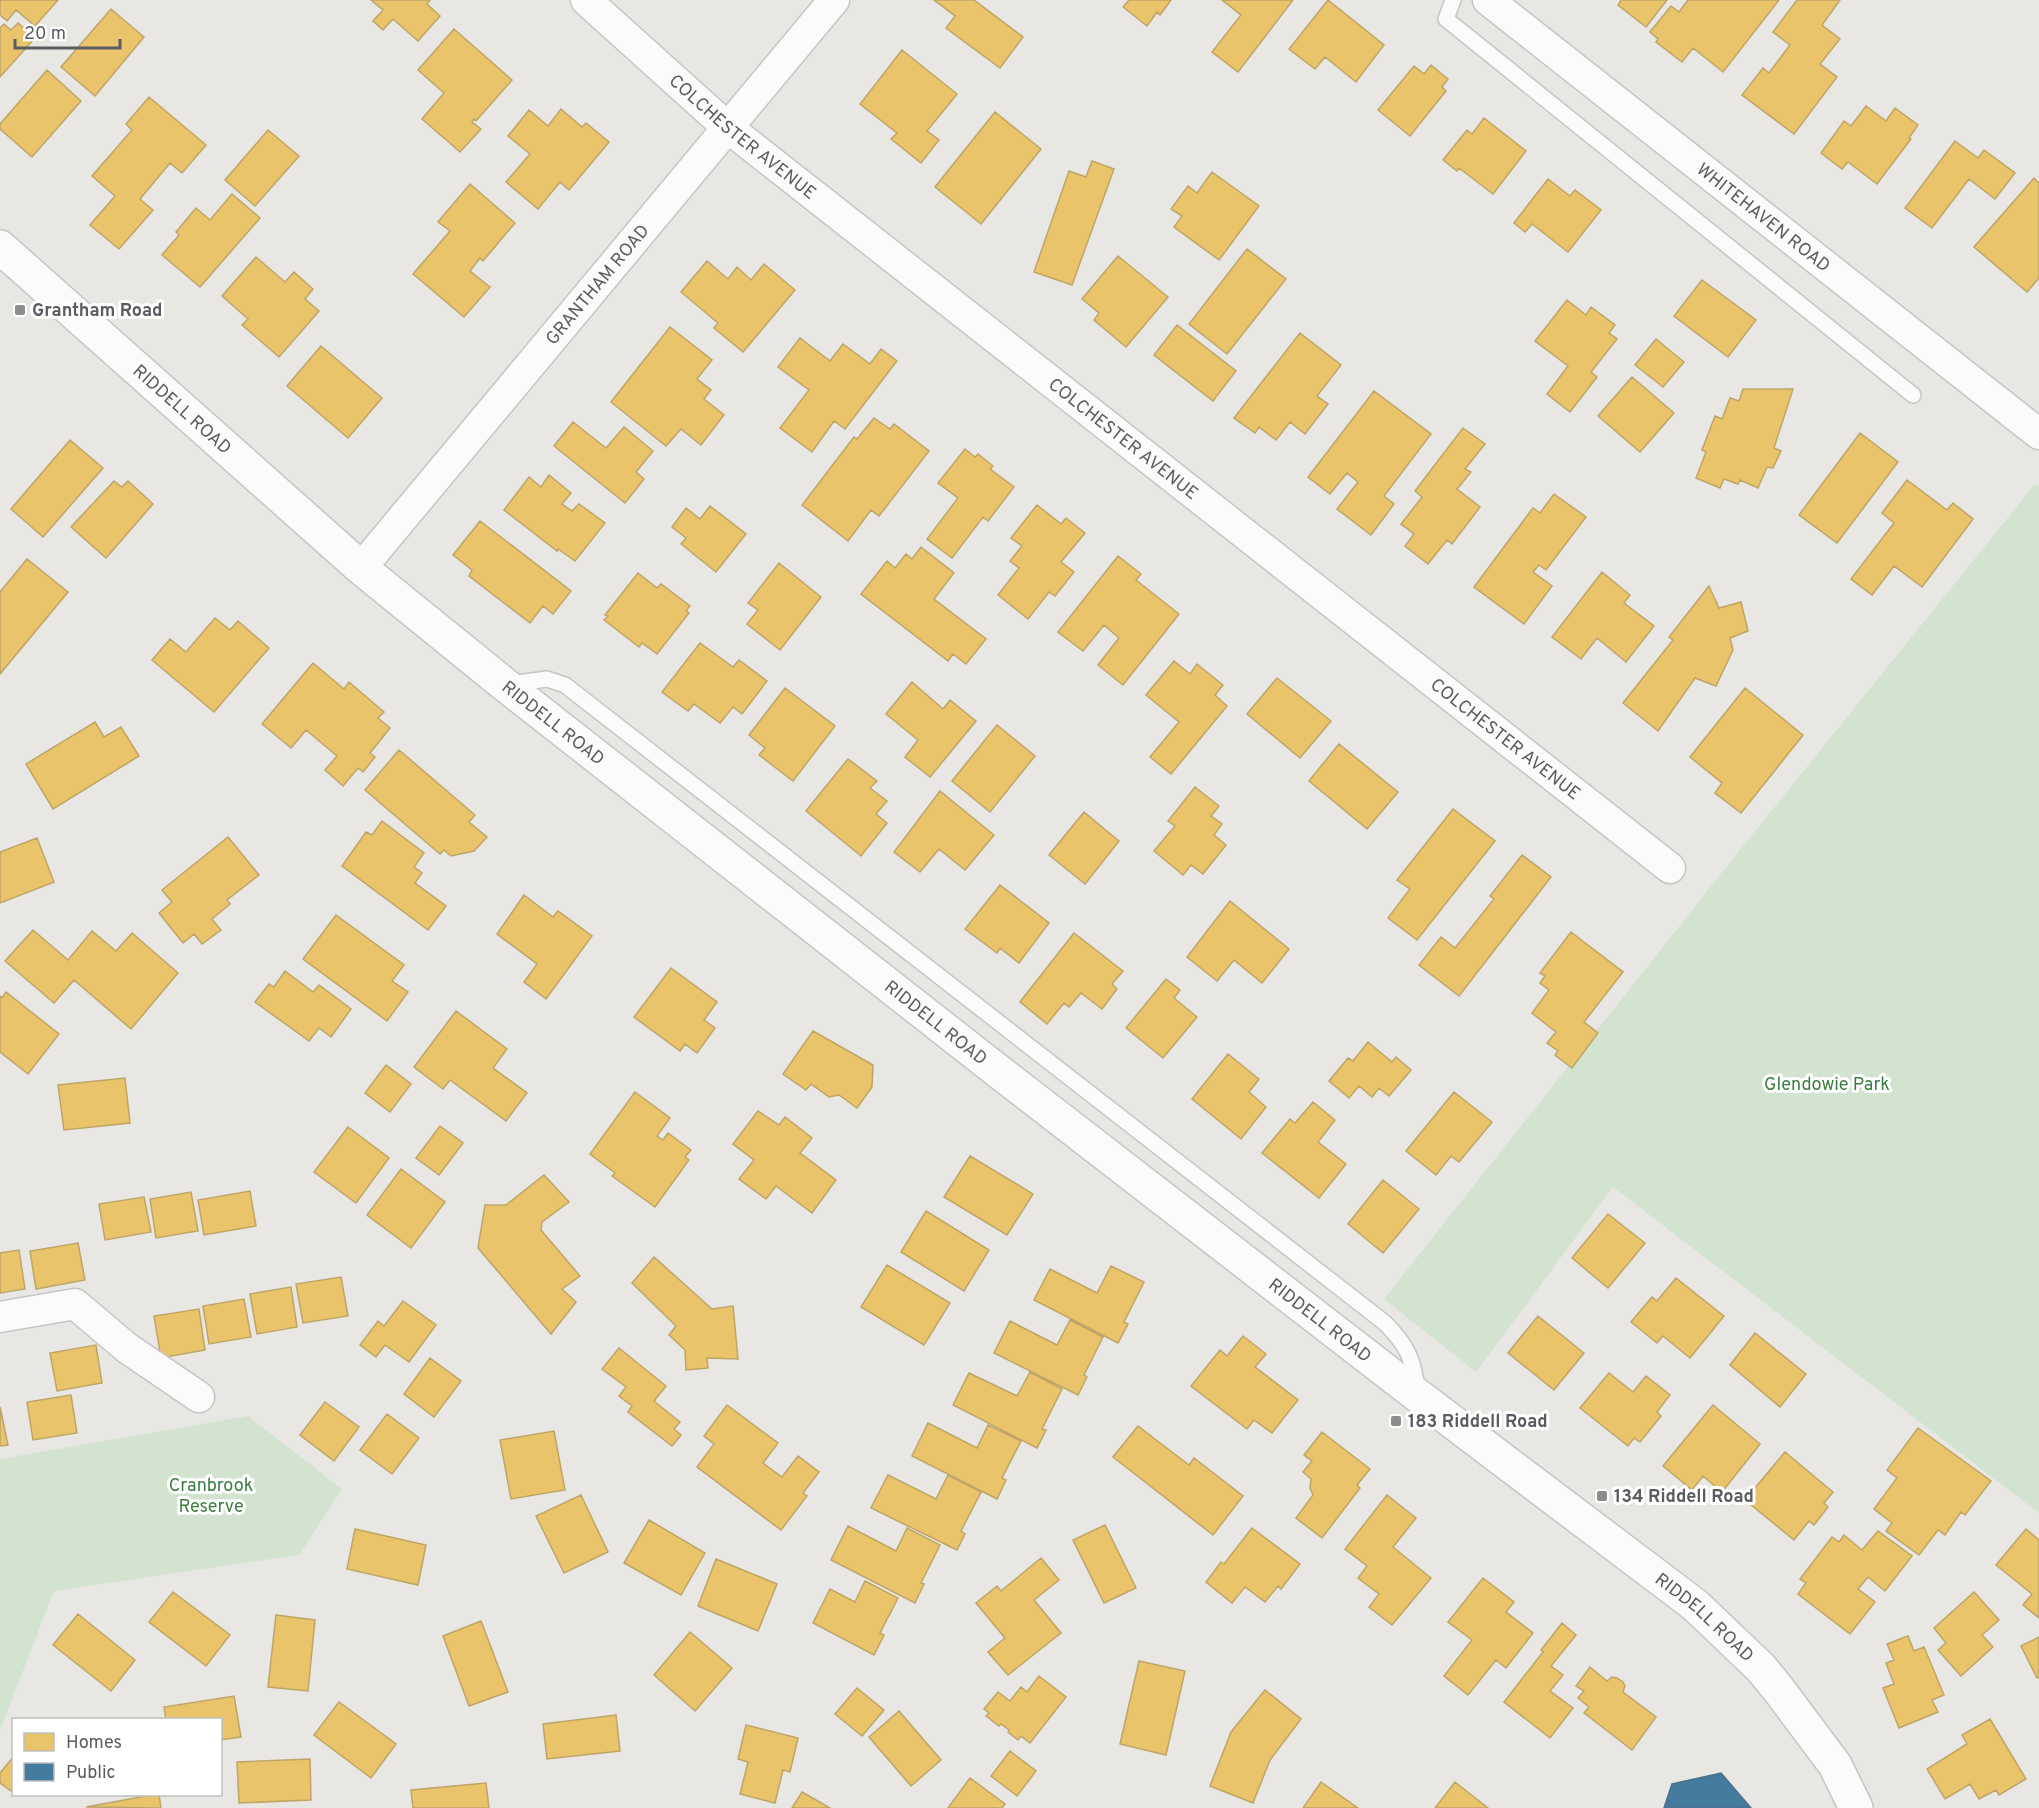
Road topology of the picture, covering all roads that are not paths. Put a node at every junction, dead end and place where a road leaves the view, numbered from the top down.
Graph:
1 (586, 0) edge
2 (834, 0) edge
3 (1453, 0) edge
4 (1488, 0) edge
5 (727, 127) junction
6 (0, 247) edge
7 (1913, 395) dead end
8 (2039, 434) edge
9 (361, 568) junction
10 (1670, 868) dead end
11 (0, 1317) edge
12 (199, 1397) dead end
13 (1856, 1808) edge

1 - 5 street, COLCHESTER AVENUE
2 - 5 street, GRANTHAM ROAD
3 - 7 lane
4 - 8 street, WHITEHAVEN ROAD
5 - 9 street, GRANTHAM ROAD
5 - 10 street, COLCHESTER AVENUE
6 - 9 street, RIDDELL ROAD
9 - 13 street, RIDDELL ROAD
11 - 12 street

